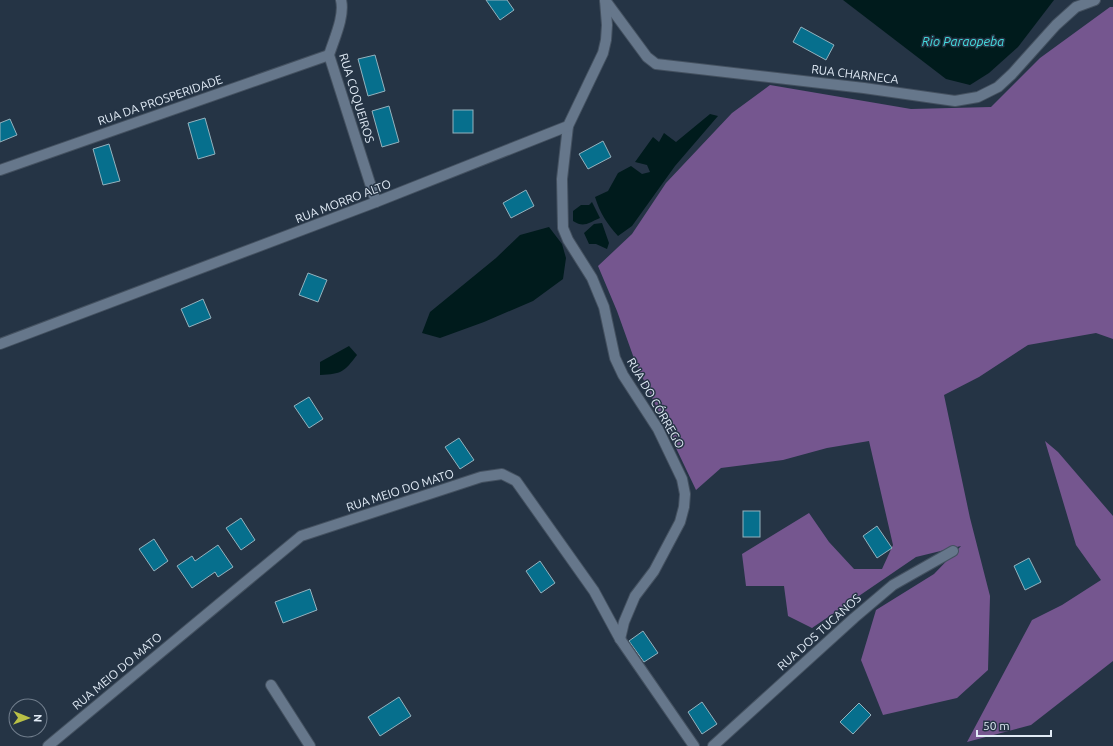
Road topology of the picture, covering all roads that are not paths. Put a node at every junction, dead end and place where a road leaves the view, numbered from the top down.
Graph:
1 (341, 0) edge
2 (605, 0) edge
3 (1095, 0) edge
4 (329, 55) junction
5 (568, 126) junction
6 (0, 170) edge
7 (376, 202) junction
8 (0, 344) edge
9 (953, 551) dead end
10 (620, 639) junction
11 (271, 685) dead end
12 (48, 746) edge
13 (310, 746) edge
14 (694, 746) edge
15 (713, 746) edge

1 - 4 street, RUA COQUEIROS
2 - 3 street, RUA CHARNECA
2 - 5 street
4 - 6 street, RUA DA PROSPERIDADE
4 - 7 street, RUA COQUEIROS
5 - 7 street, RUA MORRO ALTO
5 - 10 street, RUA DO CÓRREGO
7 - 8 street, RUA MORRO ALTO
9 - 15 street, RUA DOS TUCANOS
10 - 12 street, RUA MEIO DO MATO
10 - 14 street, RUA MEIO DO MATO
11 - 13 street

